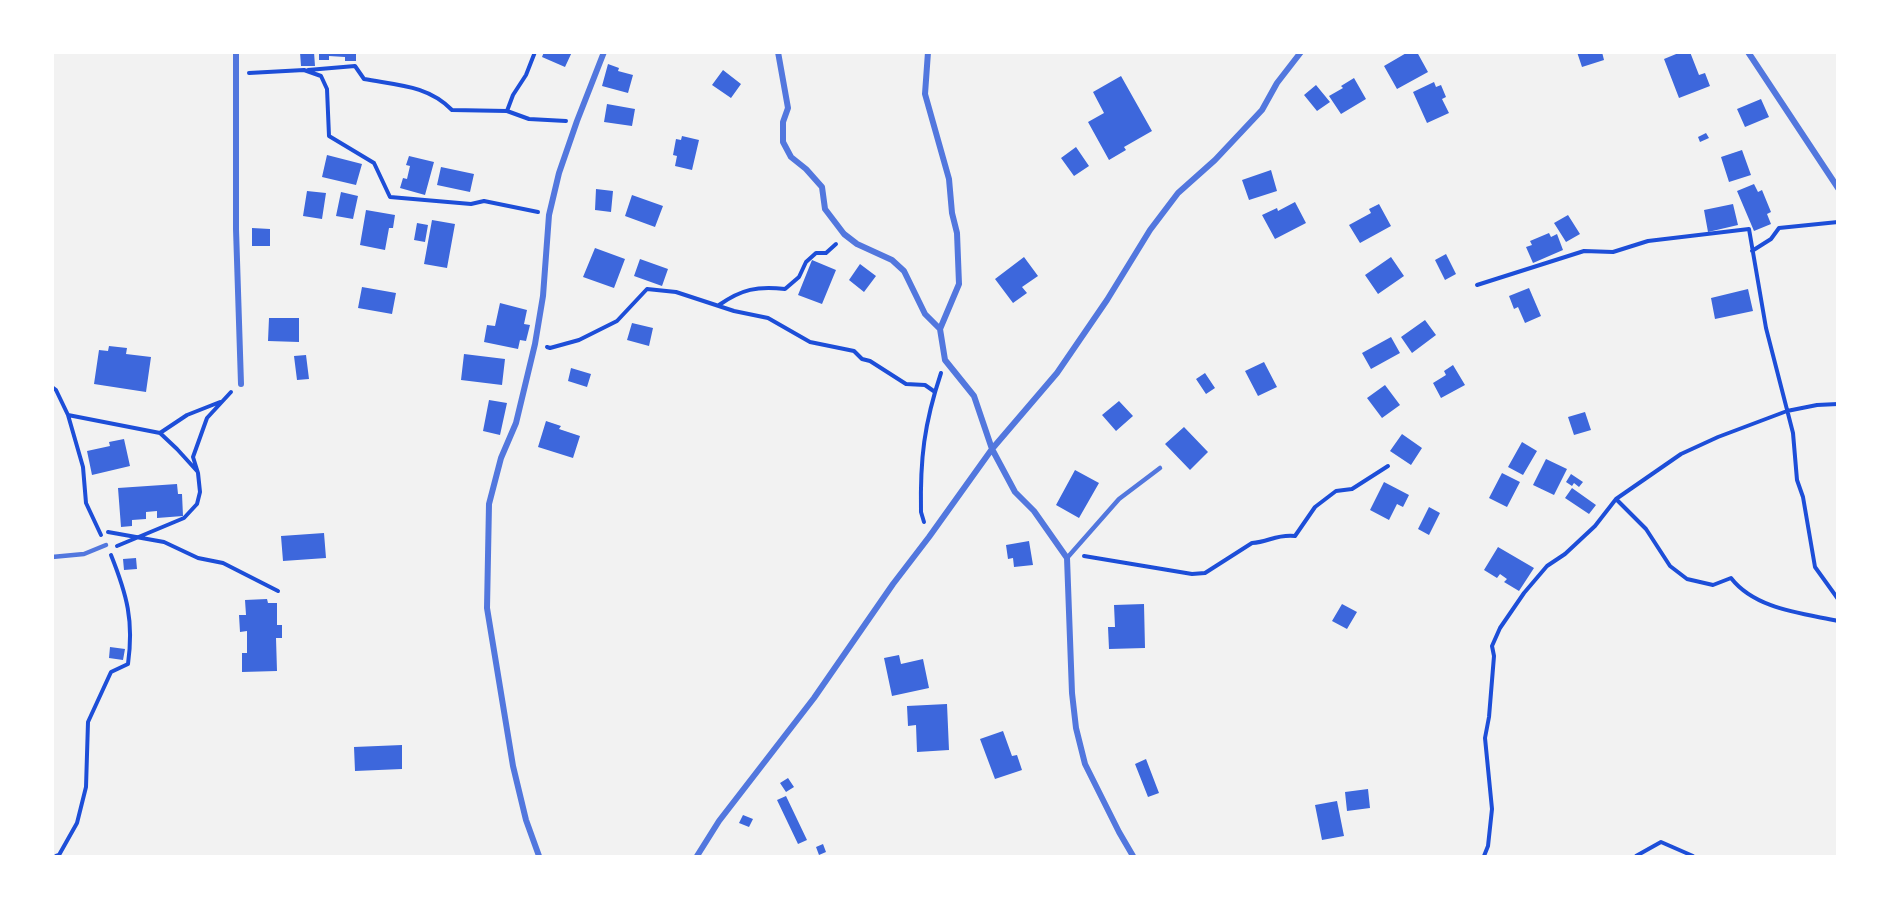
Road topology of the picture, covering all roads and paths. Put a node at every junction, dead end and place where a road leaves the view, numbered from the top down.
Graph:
1 (236, 52) edge
2 (535, 52) edge
3 (604, 52) edge
4 (778, 52) edge
5 (928, 52) edge
6 (1301, 52) edge
7 (1748, 52) edge
8 (304, 70) junction
9 (236, 74) junction
10 (507, 111) junction
11 (577, 121) junction
12 (1838, 188) edge
13 (549, 215) junction
14 (1838, 222) edge
15 (844, 234) junction
16 (1752, 251) junction
17 (1477, 285) dead end
18 (719, 306) junction
19 (940, 329) junction
20 (535, 344) junction
21 (945, 360) junction
22 (241, 384) joint
23 (52, 387) edge
24 (935, 392) junction
25 (221, 401) junction
26 (1838, 404) edge
27 (1787, 411) junction
28 (68, 415) junction
29 (160, 434) junction
30 (992, 449) junction
31 (1388, 466) dead end
32 (1160, 468) dead end
33 (198, 473) junction
34 (1616, 499) junction
35 (99, 530) junction
36 (135, 537) junction
37 (929, 537) junction
38 (106, 545) junction
39 (1072, 552) junction
40 (52, 557) edge
41 (112, 557) junction
42 (1067, 558) junction
43 (278, 591) dead end
44 (1838, 599) edge
45 (1838, 621) edge
46 (56, 856) edge
47 (539, 856) edge
48 (697, 856) edge
49 (1133, 856) edge
50 (1484, 856) edge
51 (1636, 856) edge
52 (1693, 856) edge

1 - 9 street
2 - 10 path
3 - 11 street
4 - 15 street
5 - 19 street
6 - 30 street
7 - 12 street
8 - 9 path
8 - 10 path
8 - 13 path
9 - 22 street
10 - 11 path
11 - 13 street
13 - 20 street
14 - 16 path
15 - 18 path
15 - 19 street
16 - 17 path
16 - 27 path
18 - 20 path
18 - 24 path
19 - 21 street
20 - 47 street
21 - 24 path
21 - 30 street
22 - 25 path
23 - 28 path
24 - 37 path
25 - 29 path
25 - 33 path
26 - 27 path
27 - 34 path
27 - 44 path
28 - 29 path
28 - 35 path
29 - 33 path
30 - 37 street
30 - 42 street
31 - 39 path
32 - 39 lane
33 - 36 path
34 - 45 path
34 - 50 path
35 - 36 path
35 - 38 path
36 - 41 path
36 - 43 path
37 - 48 street
38 - 40 lane
38 - 41 path
39 - 42 lane
41 - 46 path
42 - 49 street
51 - 52 path

